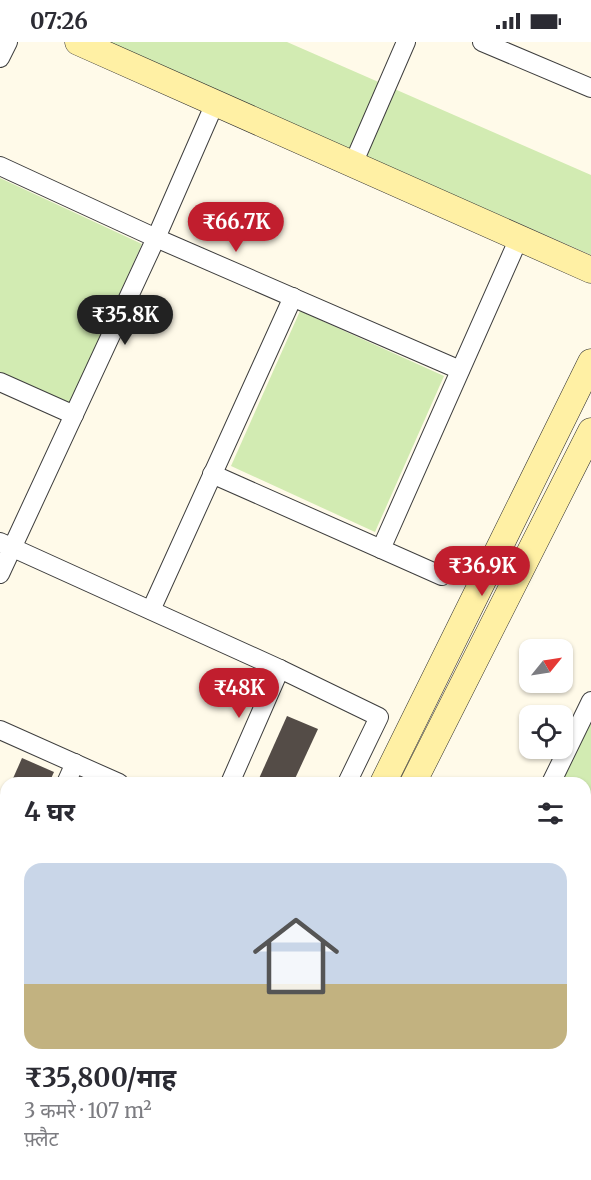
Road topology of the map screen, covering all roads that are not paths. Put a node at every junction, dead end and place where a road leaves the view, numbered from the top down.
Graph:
1 (8, 42) edge
2 (78, 42) edge
3 (406, 42) edge
4 (482, 42) edge
5 (0, 58) edge
6 (591, 88) edge
7 (215, 103) junction
8 (353, 164) junction
9 (0, 166) edge
10 (156, 238) junction
11 (519, 238) junction
12 (591, 270) edge
13 (293, 297) junction
14 (591, 362) edge
15 (460, 370) junction
16 (0, 382) edge
17 (74, 415) junction
18 (591, 431) edge
19 (212, 474) junction
20 (6, 544) edge
21 (381, 549) junction
22 (0, 574) edge
23 (442, 576) dead end
24 (151, 610) junction
25 (280, 669) junction
26 (591, 701) edge
27 (0, 730) edge
28 (75, 764) junction
29 (69, 777) edge
30 (106, 777) edge
31 (233, 777) edge
32 (350, 777) edge
33 (386, 777) edge
34 (416, 777) edge
35 (555, 777) edge

1 - 5 street
2 - 7 main road
3 - 8 street
4 - 6 street
7 - 8 main road
7 - 10 street
8 - 11 main road
9 - 10 street
10 - 13 street
10 - 17 street
11 - 12 main road
11 - 15 street
13 - 15 street
13 - 19 street
14 - 33 main road
15 - 21 street
16 - 17 street
17 - 20 street
18 - 34 main road
19 - 21 street
19 - 24 street
20 - 22 street
20 - 24 street
21 - 23 street
24 - 25 street
25 - 31 street
25 - 32 street
26 - 35 street
27 - 28 street
28 - 29 street
28 - 30 street

